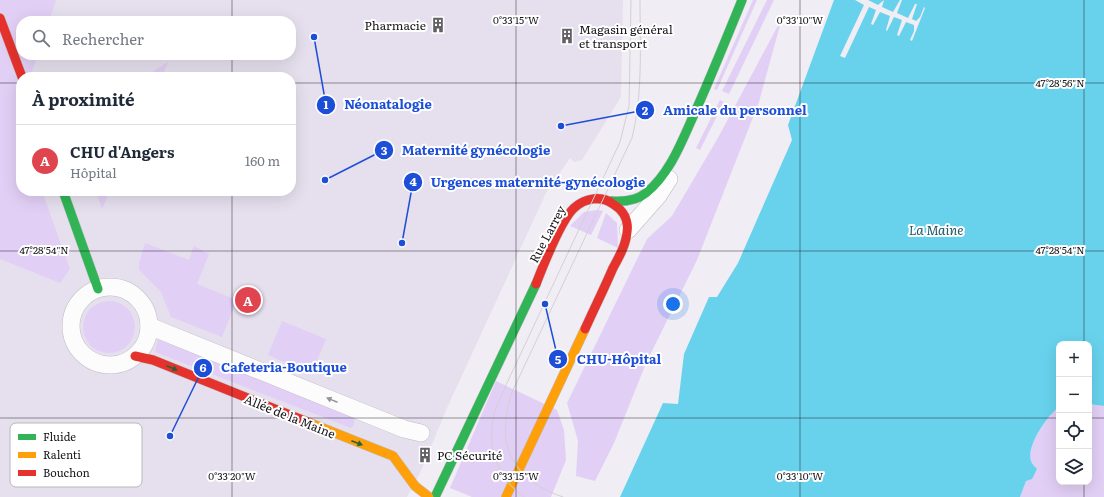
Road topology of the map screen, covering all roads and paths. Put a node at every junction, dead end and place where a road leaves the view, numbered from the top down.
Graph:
1 (742, 0) edge
2 (0, 18) edge
3 (20, 72) edge
4 (678, 149) junction
5 (65, 196) edge
6 (612, 201) junction
7 (628, 230) junction
8 (98, 289) junction
9 (149, 326) junction
10 (135, 356) junction
11 (421, 433) dead end
12 (429, 497) edge
13 (435, 497) edge
14 (506, 497) edge

1 - 4 street, Rue Larrey
2 - 3 street
4 - 6 street, Rue Larrey
4 - 7 street
5 - 8 street
6 - 7 street
6 - 13 street, Rue Larrey
7 - 14 street
8 - 9 street
8 - 10 street
9 - 10 street
11 -> 9 street
10 -> 12 street, Allée de la Maine

